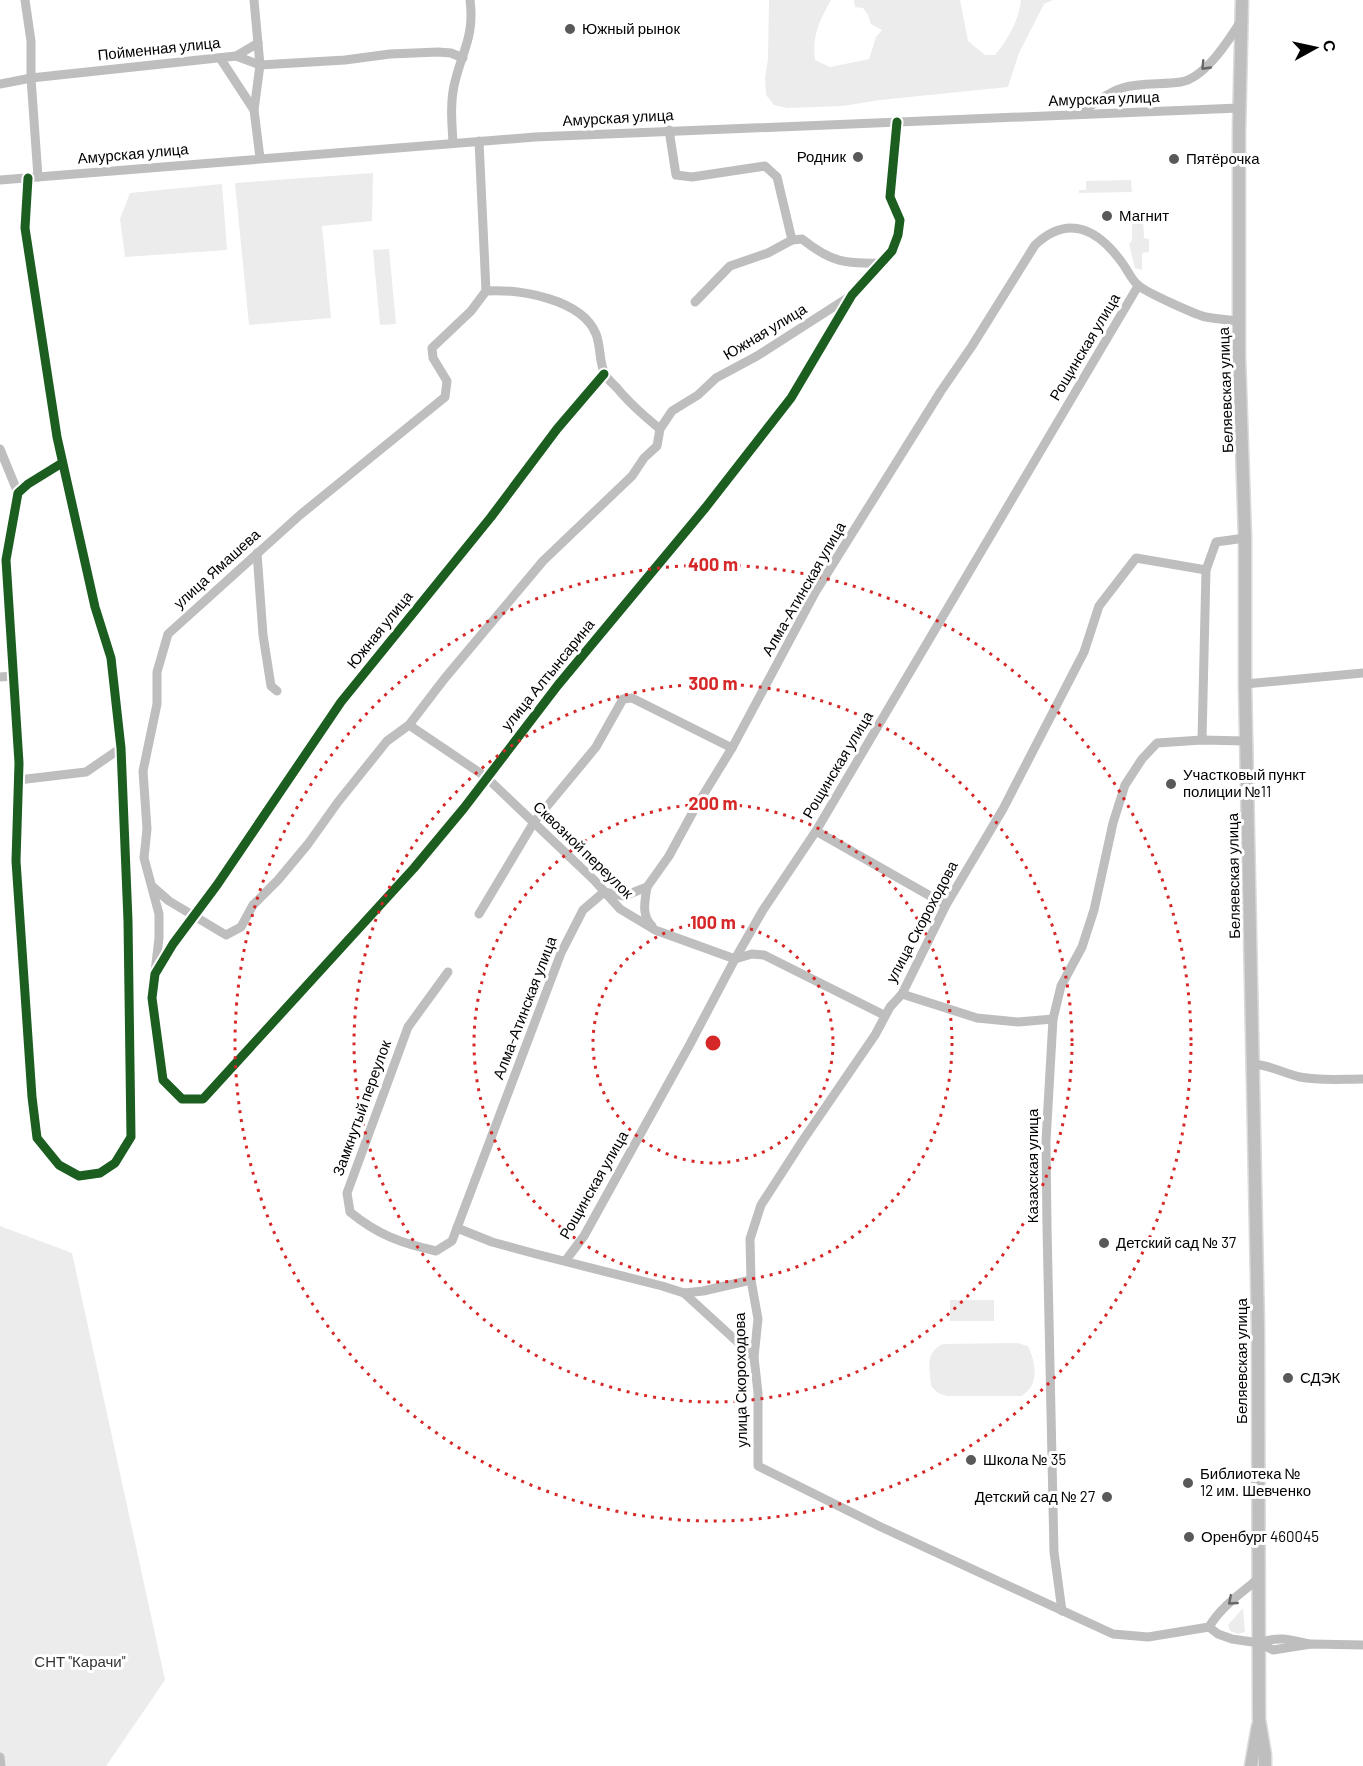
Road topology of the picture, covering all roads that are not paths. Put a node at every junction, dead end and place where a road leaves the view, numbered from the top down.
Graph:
1 (25, 0) edge
2 (254, 0) edge
3 (470, 0) edge
4 (1242, 0) edge
5 (1241, 21) junction
6 (258, 43) junction
7 (236, 56) junction
8 (220, 58) junction
9 (463, 58) junction
10 (260, 65) junction
11 (31, 78) junction
12 (0, 84) edge
13 (1239, 108) junction
14 (254, 111) junction
15 (1076, 116) junction
16 (897, 122) junction
17 (669, 130) junction
18 (479, 141) junction
19 (453, 143) junction
20 (260, 158) junction
21 (38, 177) junction
22 (28, 178) junction
23 (0, 180) edge
24 (792, 240) junction
25 (884, 262) junction
26 (1138, 286) junction
27 (486, 291) junction
28 (852, 295) junction
29 (695, 302) dead end
30 (1239, 321) junction
31 (604, 374) junction
32 (660, 429) junction
33 (0, 449) edge
34 (62, 463) junction
35 (18, 493) junction
36 (1245, 538) junction
37 (257, 553) junction
38 (1206, 570) junction
39 (1363, 673) edge
40 (13, 676) junction
41 (0, 677) edge
42 (1245, 684) junction
43 (277, 691) dead end
44 (410, 725) junction
45 (1202, 740) junction
46 (1246, 741) junction
47 (121, 748) junction
48 (732, 748) junction
49 (486, 777) junction
50 (18, 780) junction
51 (534, 822) junction
52 (816, 831) junction
53 (153, 887) junction
54 (647, 887) junction
55 (604, 892) junction
56 (946, 905) junction
57 (479, 914) dead end
58 (195, 916) junction
59 (655, 930) junction
60 (735, 959) junction
61 (448, 972) dead end
62 (155, 974) junction
63 (902, 994) junction
64 (884, 1015) junction
65 (1053, 1018) junction
66 (1253, 1065) junction
67 (1363, 1079) edge
68 (203, 1099) joint
69 (457, 1228) junction
70 (566, 1260) junction
71 (751, 1280) junction
72 (684, 1293) junction
73 (754, 1357) junction
74 (1258, 1579) junction
75 (1062, 1611) junction
76 (1209, 1627) junction
77 (1258, 1643) junction
78 (1363, 1645) edge
79 (1259, 1719) junction
80 (0, 1757) edge
81 (1, 1766) edge
82 (1251, 1766) edge
83 (1265, 1766) edge

1 - 11 street
2 - 6 street
3 - 9 street
4 - 5 main road, Беляевская улица
5 - 13 main road, Беляевская улица
5 -> 15 street
6 - 7 street
6 - 10 street
7 - 8 street, Пойменная улица
7 - 10 street, Пойменная улица
8 - 11 street, Пойменная улица
8 - 14 street
9 - 10 street, Пойменная улица
9 - 19 street
10 - 14 street
11 - 12 street, Пойменная улица
11 - 21 street
13 - 15 street, Амурская улица
13 - 30 main road, Беляевская улица
14 - 20 street
15 - 16 street, Амурская улица
16 - 17 street, Амурская улица
16 - 25 street, улица Алтынсарина
17 - 18 street, Амурская улица
17 - 24 street
18 - 19 street, Амурская улица
18 - 27 street
19 - 20 street, Амурская улица
20 - 21 street, Амурская улица
21 - 22 street, Амурская улица
22 - 23 street, Амурская улица
22 - 34 street
24 - 25 street
24 - 29 street
25 - 28 street, улица Алтынсарина
26 - 30 street
26 - 48 street, Алма-Атинская улица
26 - 52 street, Рощинская улица
27 - 31 street
27 - 37 street, улица Ямашева
28 - 32 street, Южная улица
28 - 49 street, улица Алтынсарина
30 - 36 main road, Беляевская улица
31 - 32 street
31 - 58 street, Южная улица
32 - 44 street, Южная улица
33 - 35 street
34 - 35 street
34 - 47 street
35 - 40 street
36 - 38 street
36 - 42 main road, Беляевская улица
37 - 43 street
37 - 53 street, улица Ямашева
38 - 45 street
38 - 56 street, улица Скороходова
39 - 42 street
40 - 41 street
40 - 50 street
42 - 46 main road, Беляевская улица
44 - 49 street, Сквозной переулок
44 - 58 street, Южная улица
45 - 46 street
45 - 65 street, Казахская улица
46 - 66 main road, Беляевская улица
47 - 50 street
47 - 50 street
48 - 51 street
48 - 54 street, Алма-Атинская улица
49 - 51 street, Сквозной переулок
49 - 68 street, улица Алтынсарина
51 - 55 street, Сквозной переулок
51 - 57 street
52 - 56 street
52 - 60 street, Рощинская улица
53 - 58 street
53 - 62 street, улица Ямашева
54 - 55 street
54 - 59 street
55 - 59 street, Сквозной переулок
55 - 69 street, Алма-Атинская улица
56 - 63 street, улица Скороходова
58 - 62 street
59 - 60 street, Сквозной переулок
60 - 64 street, Сквозной переулок
60 - 70 street, Рощинская улица
61 - 69 street, Замкнутый переулок
62 - 68 street, улица Ямашева
63 - 64 street, улица Скороходова
63 - 65 street
64 - 71 street, улица Скороходова
65 - 75 street, Казахская улица
66 - 67 street
66 - 74 main road, Беляевская улица
69 - 70 street
70 - 72 street
71 - 72 street
71 - 73 street, улица Скороходова
72 - 73 street
73 - 75 street, улица Скороходова
74 -> 76 street
74 - 77 main road, Беляевская улица
75 - 76 street
76 - 77 street
77 - 78 street
77 - 79 main road, Беляевская улица
79 - 82 main road
79 - 83 main road
80 - 81 street

